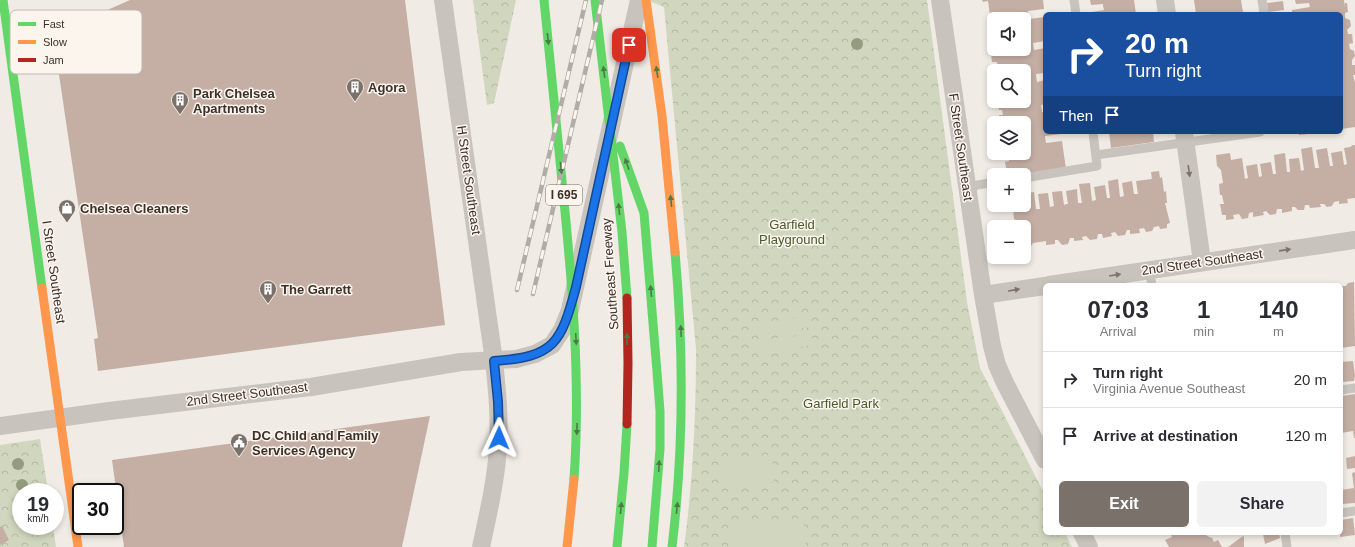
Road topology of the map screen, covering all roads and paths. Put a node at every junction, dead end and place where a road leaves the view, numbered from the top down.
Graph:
1 (4, 0) edge
2 (442, 0) edge
3 (544, 0) edge
4 (595, 0) edge
5 (639, 0) edge
6 (646, 0) edge
7 (940, 0) edge
8 (1074, 0) edge
9 (1165, 0) edge
10 (1262, 0) edge
11 (1076, 12) edge
12 (1167, 12) edge
13 (1264, 12) edge
14 (10, 44) edge
15 (14, 74) edge
16 (608, 111) junction
17 (1093, 134) edge
18 (1230, 134) edge
19 (1185, 137) edge
20 (1096, 155) junction
21 (1031, 177) edge
22 (987, 183) edge
23 (967, 187) junction
24 (1355, 240) edge
25 (1202, 262) junction
26 (1150, 277) edge
27 (1074, 283) edge
28 (1043, 286) edge
29 (982, 295) junction
30 (494, 361) junction
31 (1355, 388) edge
32 (1343, 390) edge
33 (61, 418) junction
34 (0, 426) edge
35 (1043, 456) edge
36 (1355, 511) edge
37 (1343, 512) edge
38 (1083, 535) edge
39 (1285, 535) edge
40 (78, 547) edge
41 (481, 547) edge
42 (567, 547) edge
43 (617, 547) edge
44 (652, 547) edge
45 (672, 547) edge
46 (1089, 547) edge
47 (1287, 547) edge

1 - 14 main road, I Street Southeast
2 - 30 street, H Street Southeast
3 -> 42 main road, I 695
16 -> 4 main road, Southeast Freeway
5 - 30 street, 2nd Street Southeast
45 -> 6 main road
7 - 23 street, F Street Southeast
8 - 11 lane
9 - 12 street
10 - 13 lane
15 - 33 main road, I Street Southeast
43 -> 16 main road, Southeast Freeway
44 -> 16 main road
17 - 20 lane
18 - 19 lane
19 - 20 lane
19 -> 25 street
20 - 21 lane
22 - 23 lane
23 - 29 street, F Street Southeast
25 -> 24 street, 2nd Street Southeast
25 - 26 street, 2nd Street Southeast
27 -> 26 street, 2nd Street Southeast
29 -> 28 street
29 - 35 street, F Street Southeast
30 - 33 street, 2nd Street Southeast
30 - 41 street, H Street Southeast
31 - 32 lane
33 - 34 street, 2nd Street Southeast
33 - 40 main road, I Street Southeast
36 - 37 lane
38 - 46 street
39 - 47 lane

